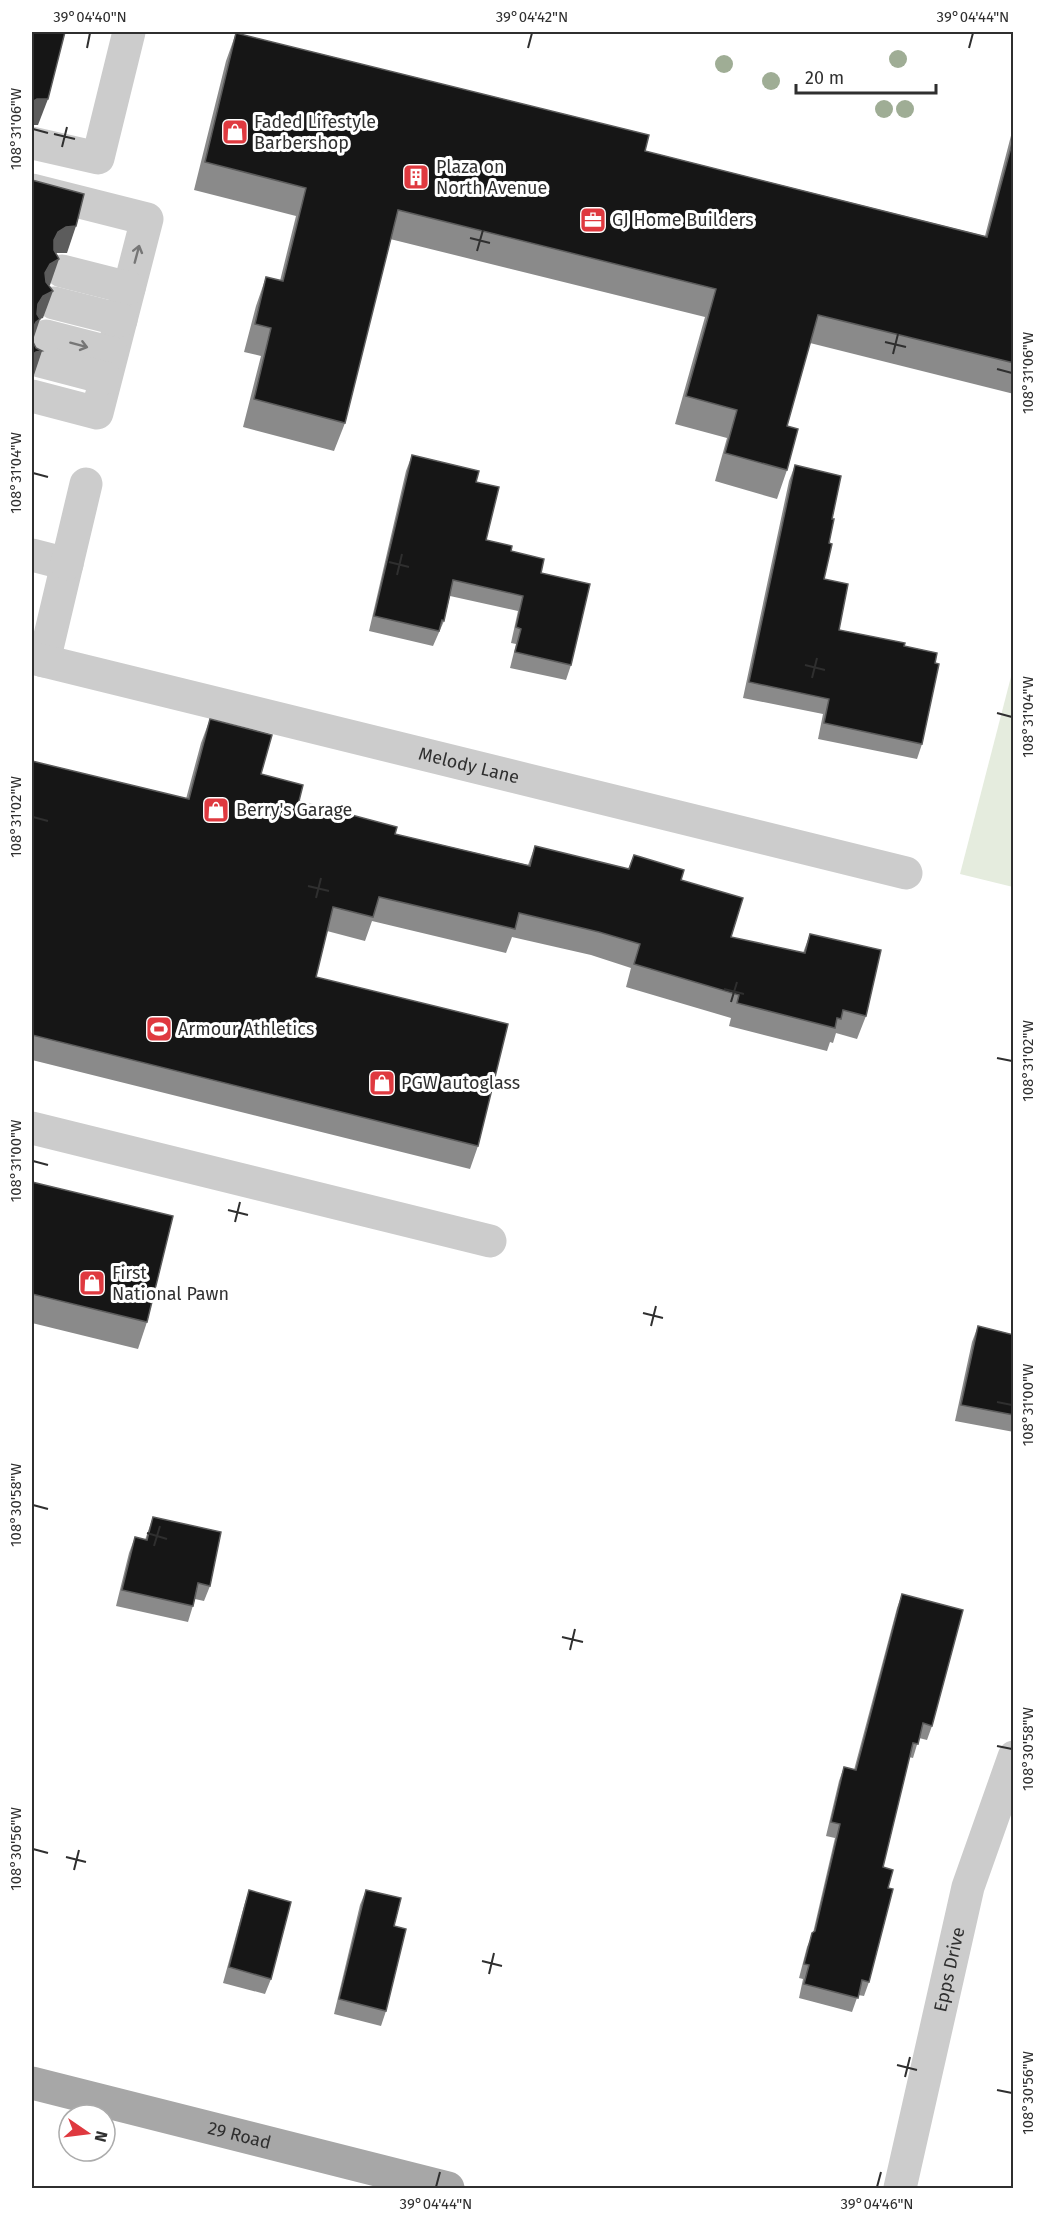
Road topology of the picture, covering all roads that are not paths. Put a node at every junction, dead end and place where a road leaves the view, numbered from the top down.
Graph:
1 (129, 32) edge
2 (32, 143) edge
3 (32, 190) edge
4 (62, 271) dead end
5 (129, 288) junction
6 (54, 303) dead end
7 (121, 320) junction
8 (43, 348) dead end
9 (109, 366) junction
10 (32, 396) edge
11 (86, 484) dead end
12 (32, 555) edge
13 (67, 564) junction
14 (38, 659) edge
15 (906, 873) dead end
16 (32, 1128) edge
17 (490, 1241) dead end
18 (1014, 1757) edge
19 (32, 2083) edge
20 (448, 2188) edge
21 (900, 2188) edge

1 - 2 street
5 -> 3 street
4 - 5 street
5 - 7 street
6 - 7 street
7 - 9 street
8 -> 9 street
9 - 10 street
11 - 13 street
12 - 13 street
13 - 14 street
14 - 15 street, Melody Lane
16 - 17 street
18 - 21 street, Epps Drive
19 - 20 main road, 29 Road

